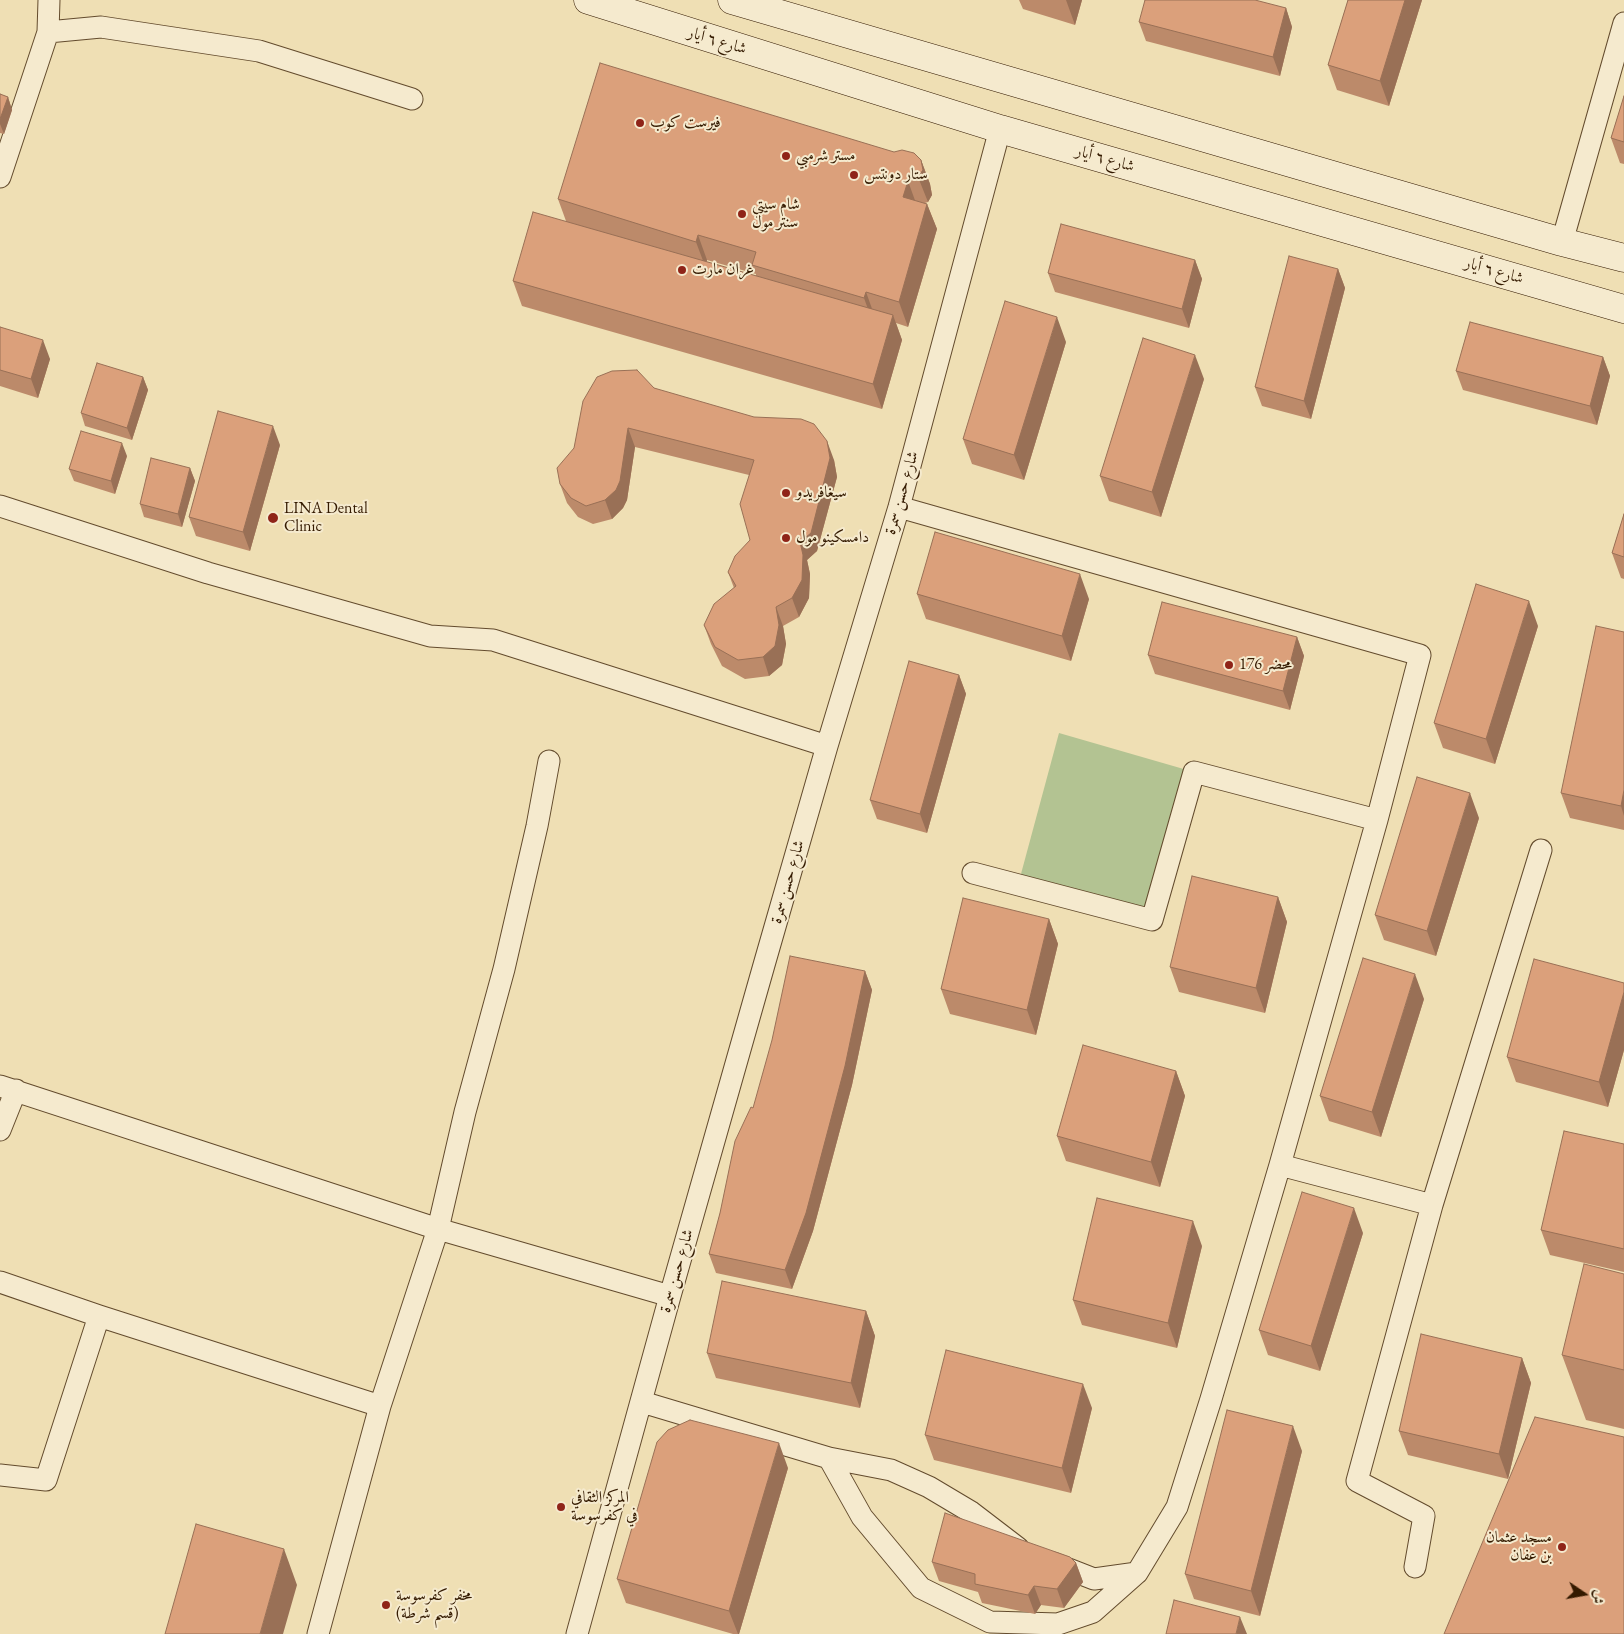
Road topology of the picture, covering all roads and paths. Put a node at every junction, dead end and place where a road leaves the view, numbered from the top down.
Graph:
1 (49, 0) edge
2 (588, 0) edge
3 (732, 0) edge
4 (1624, 23) edge
5 (48, 32) junction
6 (412, 99) dead end
7 (1000, 129) junction
8 (0, 177) edge
9 (1562, 242) junction
10 (1624, 258) edge
11 (1624, 309) edge
12 (0, 506) edge
13 (899, 507) junction
14 (828, 746) junction
15 (549, 761) dead end
16 (1377, 820) junction
17 (1541, 850) dead end
18 (973, 873) dead end
19 (8, 1088) edge
20 (0, 1130) edge
21 (1280, 1165) junction
22 (1432, 1205) junction
23 (438, 1229) junction
24 (0, 1282) edge
25 (670, 1296) junction
26 (99, 1316) junction
27 (642, 1402) junction
28 (380, 1406) junction
29 (829, 1458) junction
30 (0, 1475) edge
31 (1415, 1568) dead end
32 (1137, 1573) junction
33 (318, 1634) edge
34 (577, 1634) edge

1 - 5 street
2 - 7 main road, شارع ٦ أيار
3 - 9 main road
4 - 9 street
5 - 6 street
5 - 8 street
7 - 11 main road, شارع ٦ أيار
7 - 13 street, شارع حسن سمرة
9 - 10 main road
12 - 14 street
13 - 14 street, شارع حسن سمرة
13 - 16 street
14 - 25 street, شارع حسن سمرة
15 - 23 street
16 - 18 street
16 - 21 street
17 - 22 street
19 - 20 street
19 - 23 street
21 - 22 street
21 - 32 street
22 - 31 street
23 - 25 street
23 - 28 street
24 - 26 street
25 - 27 street, شارع حسن سمرة
26 - 28 street
26 - 30 street
27 - 29 street
27 - 34 street, شارع حسن سمرة
28 - 33 street
29 - 32 street
29 - 32 street

